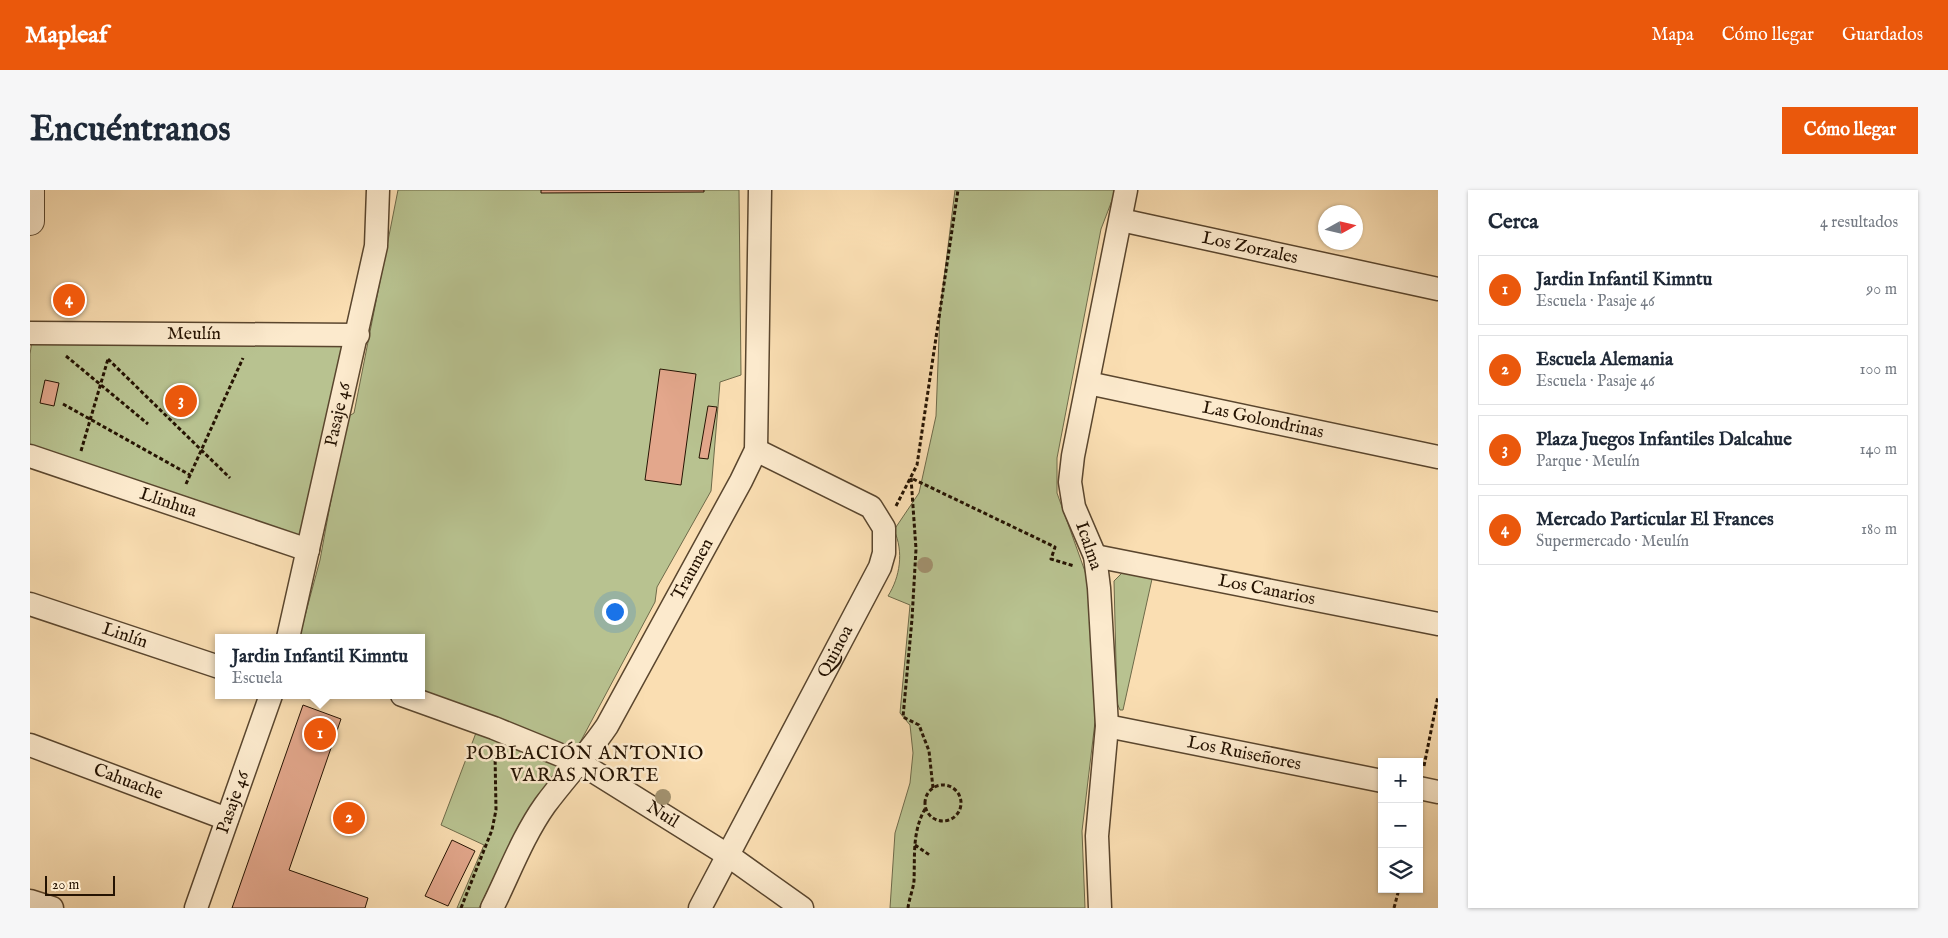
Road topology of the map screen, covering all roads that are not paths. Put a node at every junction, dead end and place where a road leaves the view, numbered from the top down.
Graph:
1 (30, 190) edge
2 (378, 190) edge
3 (760, 190) edge
4 (1126, 190) edge
5 (30, 214) edge
6 (1121, 220) junction
7 (30, 221) edge
8 (1438, 289) edge
9 (34, 333) edge
10 (358, 335) junction
11 (1088, 383) junction
12 (756, 450) junction
13 (30, 456) edge
14 (1438, 458) edge
15 (308, 550) junction
16 (1097, 566) junction
17 (30, 604) edge
18 (1438, 624) edge
19 (289, 634) edge
20 (215, 666) edge
21 (269, 699) edge
22 (413, 699) edge
23 (1107, 726) junction
24 (30, 746) edge
25 (580, 763) junction
26 (1378, 779) edge
27 (1423, 789) edge
28 (1438, 792) edge
29 (227, 819) junction
30 (729, 856) junction
31 (30, 900) edge
32 (52, 908) edge
33 (196, 908) edge
34 (492, 908) edge
35 (700, 908) edge
36 (802, 908) edge
37 (1100, 908) edge

1 - 5 street
2 - 10 street, Pasaje 46
3 - 12 street, Traumen
4 - 6 street, Icalma
5 - 7 street
6 - 8 street, Los Zorzales
6 - 11 street, Icalma
9 - 10 street, Meulín
10 - 15 street, Pasaje 46
11 - 14 street, Las Golondrinas
11 - 16 street, Icalma
12 - 25 street, Traumen
12 - 30 street, Quinoa
13 - 15 street, Llinhua
15 - 19 street, Pasaje 46
16 - 18 street, Los Canarios
16 - 23 street, Icalma
17 - 20 street, Linlín
21 - 29 street, Pasaje 46
22 - 25 street, Nuil
23 - 26 street, Los Ruiseñores
23 - 37 street, Icalma
24 - 29 street, Cahuache
25 - 30 street, Nuil
25 - 34 street, Traumen
27 - 28 street
29 - 33 street, Pasaje 46
30 - 35 street, Quinoa
30 - 36 street, Nuil
31 - 32 street

